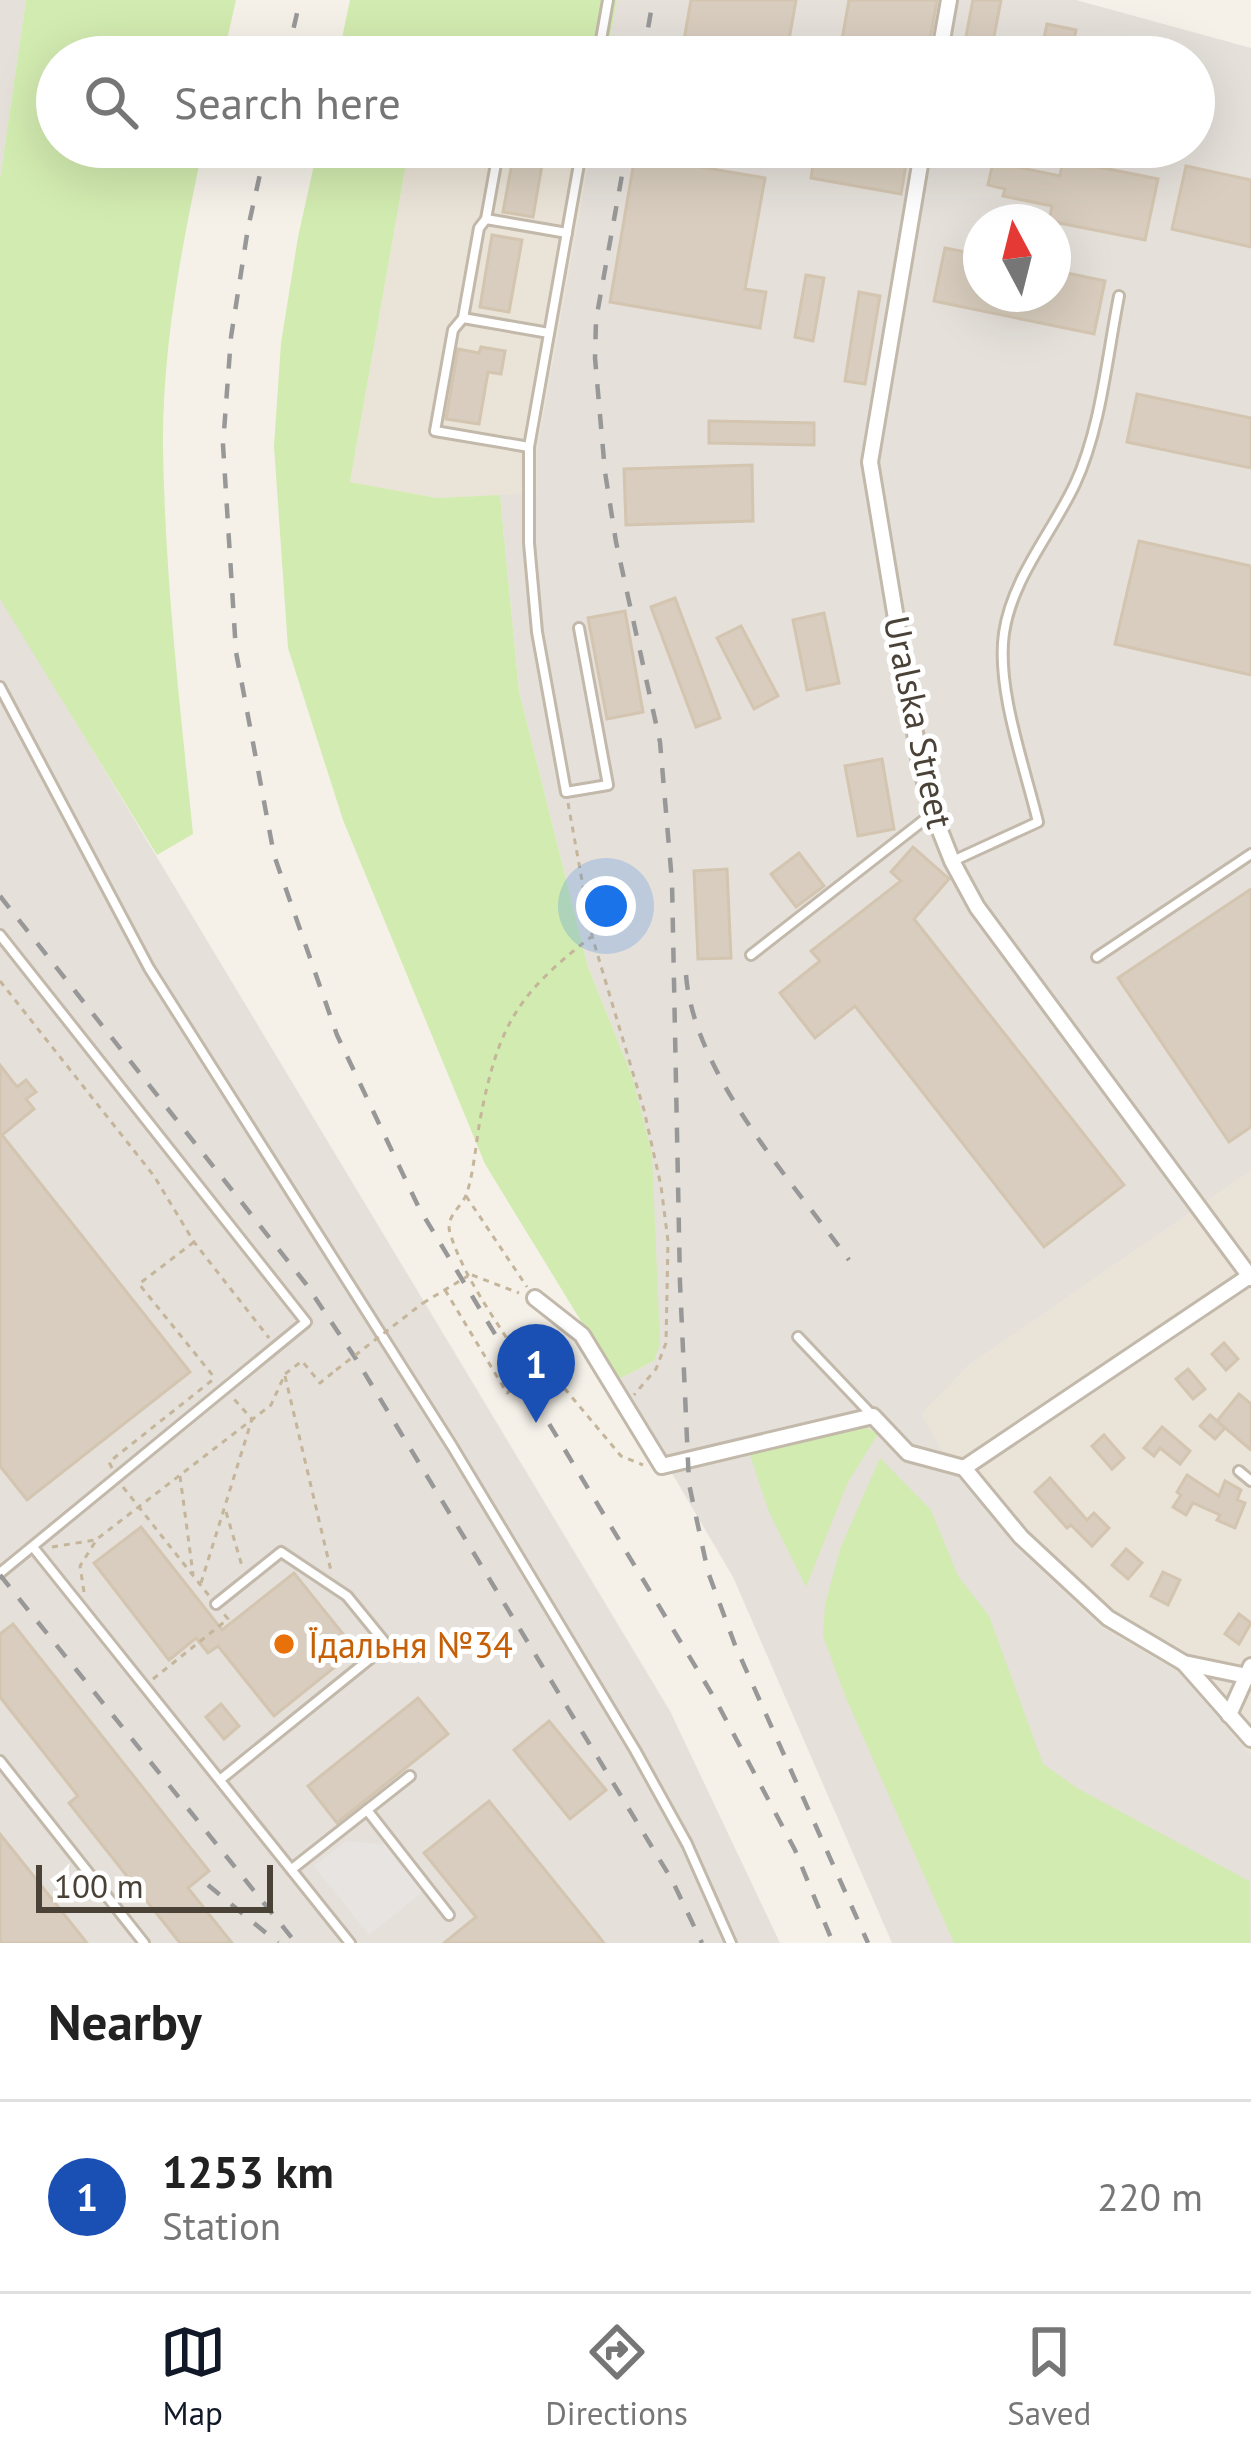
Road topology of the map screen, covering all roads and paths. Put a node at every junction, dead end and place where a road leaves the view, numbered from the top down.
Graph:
1 (608, 0) edge
2 (949, 0) edge
3 (602, 36) edge
4 (943, 36) edge
5 (495, 168) edge
6 (578, 168) edge
7 (919, 168) edge
8 (486, 219) junction
9 (567, 233) junction
10 (1119, 296) dead end
11 (463, 318) junction
12 (550, 332) junction
13 (529, 447) junction
14 (579, 628) dead end
15 (0, 687) edge
16 (566, 792) junction
17 (933, 813) junction
18 (1251, 854) edge
19 (952, 862) junction
20 (0, 935) edge
21 (592, 936) junction
22 (751, 956) dead end
23 (1097, 957) dead end
24 (0, 980) edge
25 (466, 1196) junction
26 (194, 1242) junction
27 (470, 1275) junction
28 (1250, 1276) edge
29 (445, 1289) junction
30 (535, 1298) junction
31 (798, 1337) dead end
32 (276, 1347) junction
33 (292, 1369) junction
34 (285, 1375) junction
35 (532, 1378) junction
36 (625, 1406) junction
37 (873, 1416) junction
38 (252, 1420) junction
39 (110, 1462) dead end
40 (662, 1466) junction
41 (964, 1468) junction
42 (1239, 1471) dead end
43 (180, 1475) junction
44 (116, 1478) junction
45 (1251, 1481) edge
46 (139, 1507) junction
47 (225, 1511) junction
48 (97, 1539) junction
49 (33, 1547) junction
50 (0, 1573) edge
51 (193, 1575) junction
52 (246, 1580) junction
53 (200, 1585) junction
54 (334, 1585) junction
55 (84, 1592) dead end
56 (216, 1604) junction
57 (1184, 1664) junction
58 (1249, 1673) edge
59 (153, 1678) dead end
60 (1229, 1715) junction
61 (1251, 1739) edge
62 (0, 1761) edge
63 (410, 1777) dead end
64 (221, 1778) junction
65 (367, 1810) junction
66 (292, 1869) junction
67 (449, 1915) dead end
68 (145, 1943) edge
69 (350, 1943) edge
70 (731, 1943) edge

1 - 3 lane
2 - 4 street
5 - 8 lane
6 - 9 lane
7 - 17 street, Uralska Street
8 - 9 lane
8 - 11 lane
9 - 12 lane
10 - 19 lane
11 - 12 lane
11 - 13 lane
12 - 13 lane
13 - 16 lane
14 - 16 lane
15 - 70 lane
16 - 21 path
17 - 19 street, Uralska Street
17 - 22 lane
18 - 23 lane
19 - 28 street, Uralska Street
20 - 32 lane
21 - 25 path
21 - 36 path
24 - 26 path
25 - 27 path
25 - 30 path
26 - 32 path
26 - 39 path
27 - 29 path
27 - 30 path
27 - 35 path
28 - 41 street
29 - 33 path, bridge
29 - 35 path
30 - 36 street
31 - 37 lane
32 - 33 path
32 - 44 lane
33 - 34 path
34 - 38 path
34 - 54 path
35 - 40 path
36 - 40 street
37 - 40 street
37 - 41 street
38 - 43 path
38 - 47 path
41 - 57 street
42 - 45 lane
43 - 46 path
43 - 51 path
44 - 46 path
44 - 49 lane
46 - 48 path
46 - 51 path
47 - 52 path
47 - 53 path
48 - 49 path
48 - 55 path
49 - 50 lane
49 - 64 lane
51 - 53 path
52 - 54 lane
52 - 56 lane
53 - 56 path
54 - 64 lane
56 - 59 path
57 - 58 street
57 - 60 street
58 - 60 street
60 - 61 street
62 - 68 lane
63 - 65 lane
64 - 66 lane
65 - 66 lane
65 - 67 lane
66 - 69 lane

